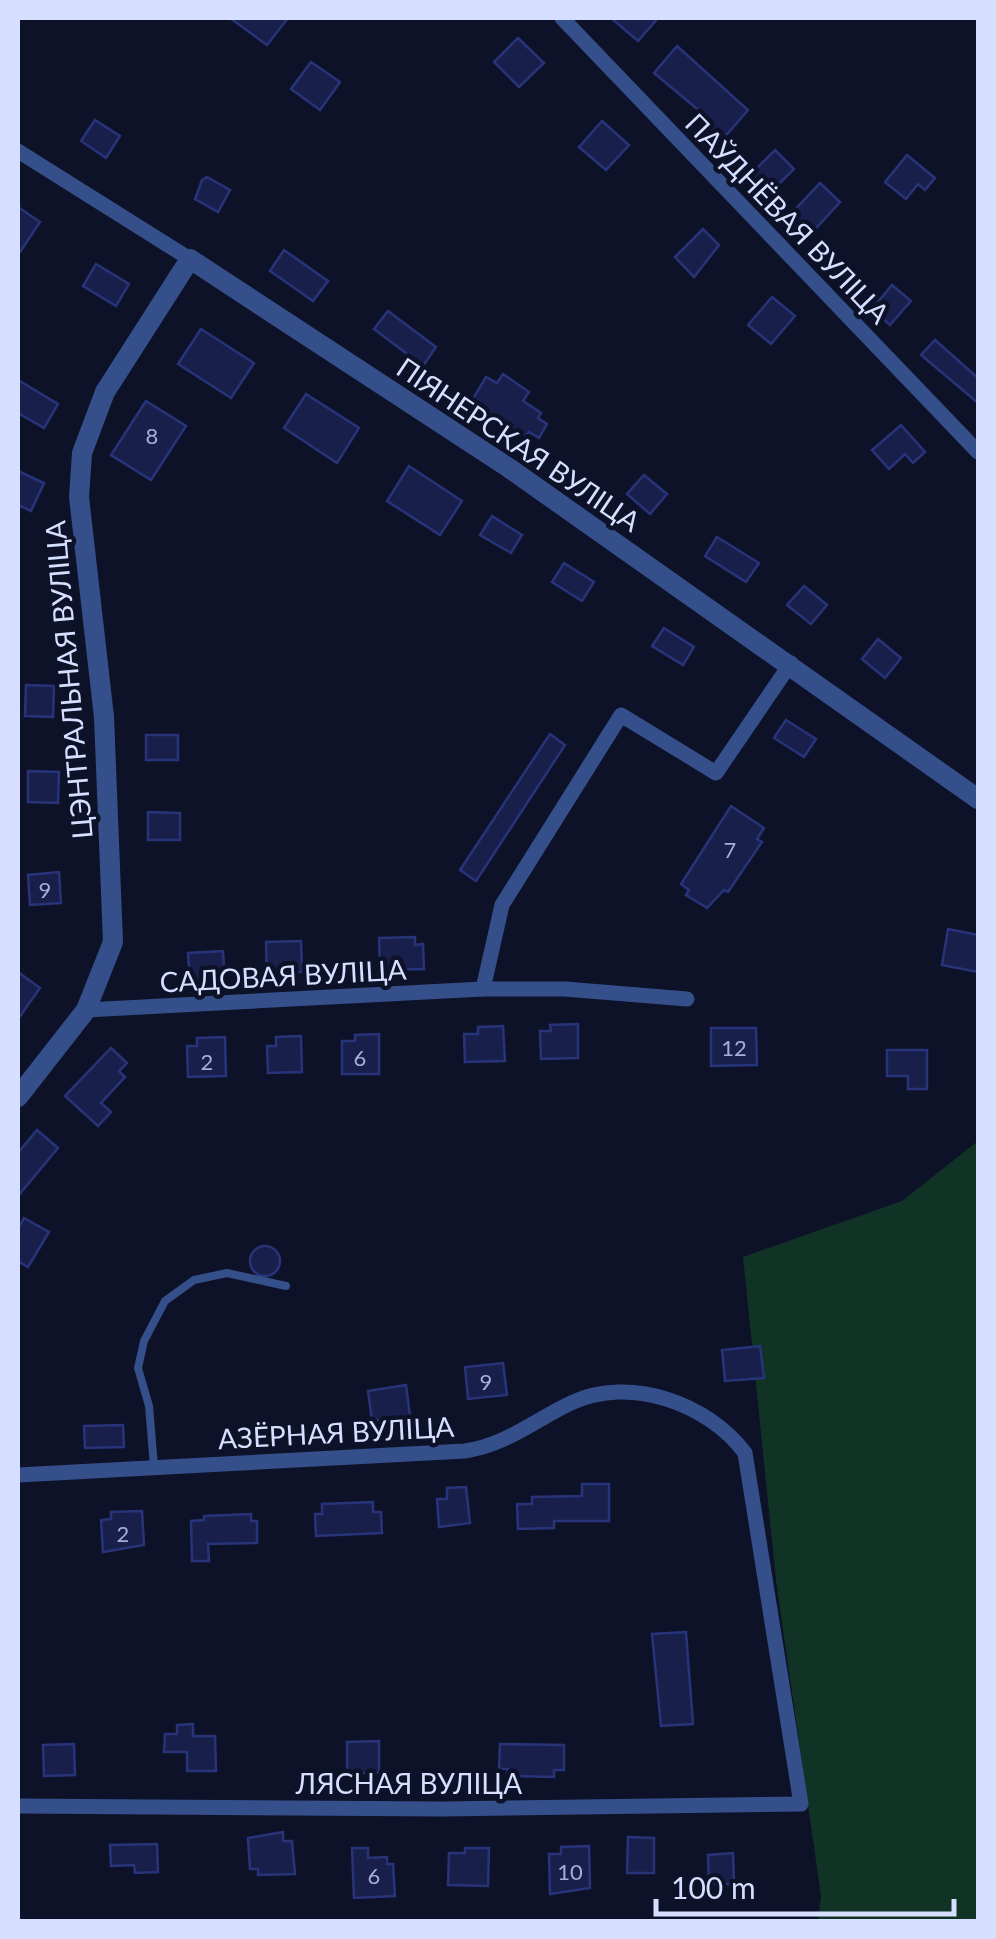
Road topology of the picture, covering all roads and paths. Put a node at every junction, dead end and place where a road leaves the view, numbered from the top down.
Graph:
1 (562, 18) edge
2 (18, 151) edge
3 (190, 258) junction
4 (978, 452) edge
5 (792, 663) junction
6 (978, 799) edge
7 (483, 989) junction
8 (687, 999) dead end
9 (86, 1010) junction
10 (18, 1097) edge
11 (286, 1286) dead end
12 (154, 1466) junction
13 (18, 1474) edge
14 (801, 1804) joint
15 (18, 1806) edge

1 - 4 street, ПАЎДНЁВАЯ ВУЛІЦА
2 - 3 street, ПІЯНЕРСКАЯ ВУЛІЦА
3 - 5 street, ПІЯНЕРСКАЯ ВУЛІЦА
3 - 9 street, ЦЭНТРАЛЬНАЯ ВУЛІЦА
5 - 6 street, ПІЯНЕРСКАЯ ВУЛІЦА
5 - 7 street
7 - 8 street, САДОВАЯ ВУЛІЦА
7 - 9 street, САДОВАЯ ВУЛІЦА
9 - 10 street, ЦЭНТРАЛЬНАЯ ВУЛІЦА
11 - 12 lane
12 - 13 street, АЗЁРНАЯ ВУЛІЦА
12 - 14 street, АЗЁРНАЯ ВУЛІЦА
14 - 15 street, ЛЯСНАЯ ВУЛІЦА

